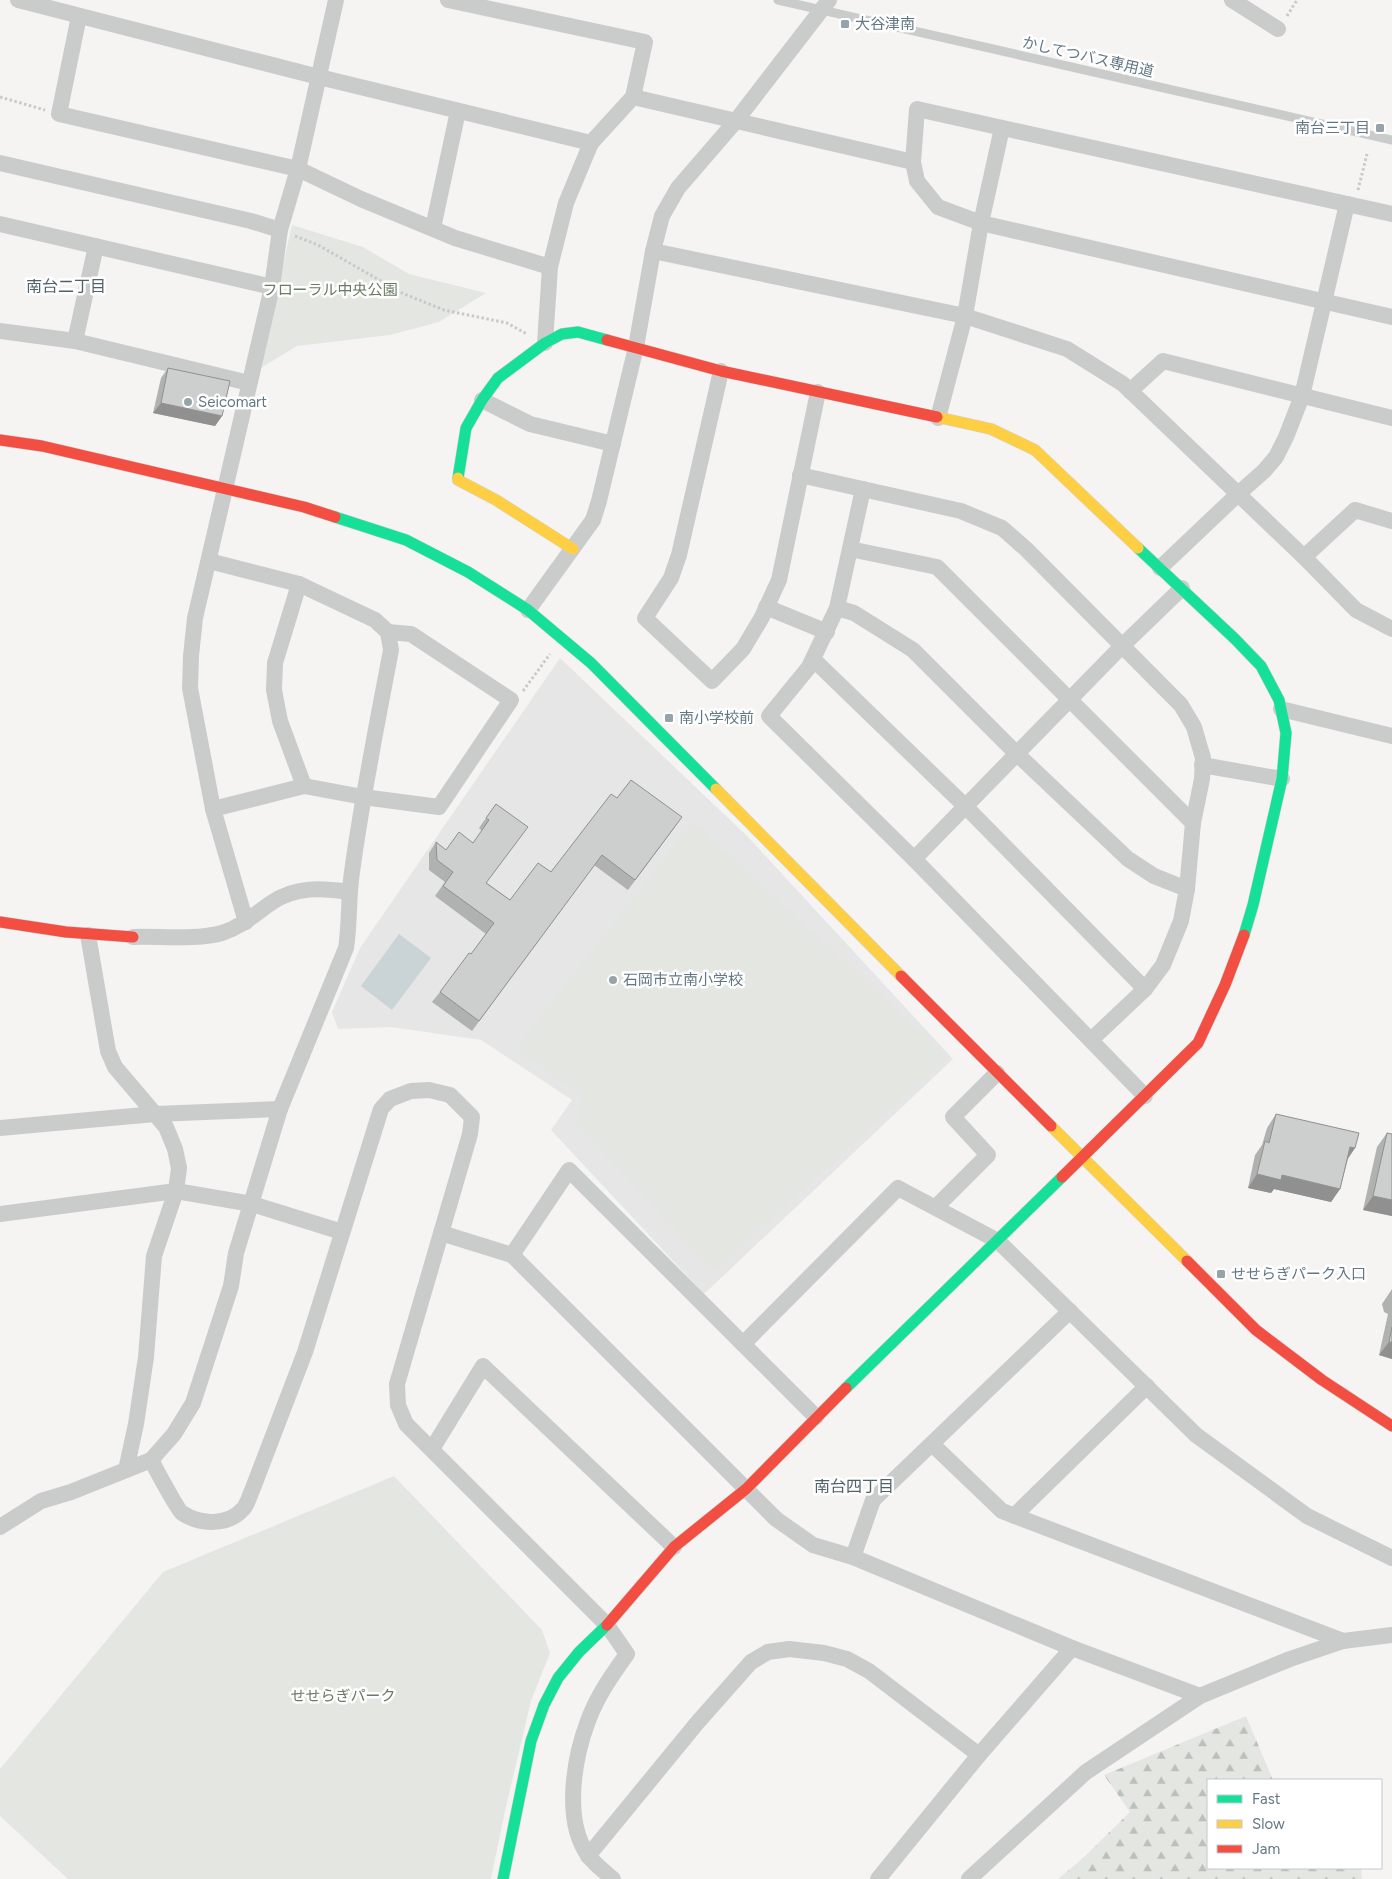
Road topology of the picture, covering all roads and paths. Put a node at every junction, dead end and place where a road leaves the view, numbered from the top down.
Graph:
1 (18, 0) edge
2 (336, 0) edge
3 (448, 0) edge
4 (778, 0) edge
5 (1232, 0) edge
6 (825, 5) edge
7 (80, 16) junction
8 (1278, 29) dead end
9 (319, 77) junction
10 (0, 97) edge
11 (633, 97) junction
12 (458, 111) junction
13 (59, 114) junction
14 (735, 122) junction
15 (1002, 128) junction
16 (1392, 140) edge
17 (591, 143) junction
18 (1367, 154) dead end
19 (913, 162) junction
20 (0, 163) edge
21 (298, 170) junction
22 (1350, 205) junction
23 (1392, 214) edge
24 (980, 223) junction
25 (0, 224) edge
26 (434, 228) junction
27 (280, 230) junction
28 (96, 246) junction
29 (653, 252) junction
30 (550, 267) junction
31 (272, 287) junction
32 (1324, 300) junction
33 (965, 316) junction
34 (1392, 317) edge
35 (0, 331) edge
36 (75, 341) junction
37 (545, 344) junction
38 (636, 347) junction
39 (720, 370) junction
40 (250, 383) junction
41 (1130, 391) junction
42 (818, 392) junction
43 (1302, 396) junction
44 (482, 400) junction
45 (938, 418) junction
46 (1392, 418) edge
47 (0, 440) edge
48 (613, 444) junction
49 (800, 475) junction
50 (226, 488) junction
51 (863, 489) junction
52 (1238, 494) junction
53 (1392, 521) edge
54 (573, 549) junction
55 (850, 549) junction
56 (1304, 557) junction
57 (209, 561) junction
58 (1160, 568) junction
59 (299, 584) junction
60 (1182, 588) junction
61 (766, 607) junction
62 (837, 608) junction
63 (528, 610) junction
64 (1392, 628) edge
65 (388, 632) junction
66 (827, 632) junction
67 (562, 637) junction
68 (1122, 646) junction
69 (813, 659) junction
70 (511, 700) junction
71 (1070, 700) junction
72 (1281, 709) junction
73 (1392, 736) edge
74 (1017, 754) junction
75 (1202, 766) junction
76 (1282, 779) junction
77 (304, 786) junction
78 (363, 797) junction
79 (965, 806) junction
80 (213, 809) junction
81 (1193, 823) junction
82 (914, 859) junction
83 (1187, 889) junction
84 (349, 892) junction
85 (0, 922) edge
86 (246, 922) junction
87 (88, 935) junction
88 (133, 937) joint
89 (1145, 989) junction
90 (1091, 1040) junction
91 (997, 1073) junction
92 (1145, 1096) junction
93 (280, 1109) junction
94 (155, 1114) junction
95 (0, 1128) edge
96 (1082, 1158) junction
97 (176, 1191) junction
98 (252, 1204) junction
99 (936, 1207) junction
100 (0, 1214) edge
101 (342, 1232) junction
102 (441, 1233) junction
103 (998, 1242) junction
104 (512, 1255) junction
105 (1070, 1310) junction
106 (743, 1344) junction
107 (1147, 1386) junction
108 (816, 1417) junction
109 (1392, 1426) edge
110 (932, 1444) junction
111 (432, 1449) junction
112 (151, 1460) junction
113 (126, 1470) junction
114 (746, 1489) junction
115 (1014, 1516) junction
116 (0, 1527) edge
117 (674, 1547) junction
118 (853, 1557) junction
119 (1392, 1558) edge
120 (607, 1625) junction
121 (1392, 1634) edge
122 (1343, 1641) junction
123 (1072, 1648) junction
124 (1200, 1696) junction
125 (979, 1755) junction
126 (588, 1856) junction
127 (503, 1879) edge
128 (613, 1879) edge
129 (878, 1879) edge
130 (969, 1879) edge

1 - 7 street
2 - 9 street
3 - 11 street
4 - 6 lane, かしてつバス専用道
5 - 8 street
6 - 14 street
6 - 16 lane, かしてつバス専用道
7 - 9 street
7 - 13 street
9 - 12 street
9 - 21 street
10 - 13 path
11 - 14 street
11 - 17 street
12 - 17 street
12 - 26 street
13 - 21 street
14 - 19 street
14 - 29 street
15 - 19 street
15 - 22 street
15 - 24 street
17 - 30 street
18 - 22 path
19 - 24 street
20 - 27 street
21 - 26 street
21 - 27 street
22 - 23 street
22 - 32 street
24 - 32 street
24 - 33 street
25 - 28 street
26 - 30 street
27 - 31 street
27 - 37 path
28 - 31 street
28 - 36 street
29 - 33 street
29 - 38 street
30 - 37 street
31 - 40 street
32 - 34 street
32 - 43 street
33 - 41 street
33 - 45 street
35 - 36 street
36 - 40 street
37 - 38 street
37 - 44 street
38 - 39 street
38 - 48 street
39 - 42 street
39 - 61 street
40 - 50 street
41 - 43 street
41 - 52 street
42 - 45 street
42 - 49 street
43 - 46 street
43 - 52 street
44 - 48 street
44 - 54 street
45 - 58 street
47 - 50 street
48 - 54 street
49 - 51 street
49 - 61 street
50 - 57 street
50 - 63 street
51 - 55 street
51 - 68 street
52 - 56 street
52 - 58 street
53 - 56 street
54 - 63 street
55 - 62 street
55 - 71 street
56 - 64 street
57 - 59 street
57 - 80 street
58 - 60 street
59 - 65 street
59 - 77 street
60 - 68 street
60 - 72 street
61 - 66 street
62 - 66 street
62 - 74 street
63 - 67 street
65 - 70 street
65 - 78 street
66 - 69 street
67 - 70 path
67 - 91 street
68 - 71 street
68 - 75 street
69 - 79 street
69 - 82 street
70 - 78 street
71 - 74 street
71 - 81 street
72 - 73 street
72 - 76 street
74 - 79 street
74 - 83 street
75 - 76 street
75 - 81 street
76 - 92 street
77 - 78 street
77 - 80 street
78 - 84 street
79 - 82 street
79 - 89 street
80 - 86 street
81 - 83 street
82 - 90 street
83 - 89 street
84 - 86 street
84 - 93 street
85 - 87 street
86 - 88 street
87 - 88 street
87 - 94 street
89 - 90 street
90 - 92 street
91 - 96 street
91 - 99 street
92 - 96 street
93 - 94 street
93 - 98 street
94 - 95 street
94 - 97 street
96 - 103 street
96 - 109 street
97 - 98 street
97 - 100 street
97 - 113 street
98 - 101 street
98 - 112 street
99 - 103 street
99 - 106 street
101 - 102 street
101 - 112 street
102 - 104 street
102 - 111 street
103 - 105 street
103 - 108 street
104 - 106 street
104 - 114 street
105 - 107 street
105 - 110 street
106 - 108 street
107 - 115 street
107 - 119 street
108 - 114 street
110 - 115 street
110 - 118 street
111 - 117 street
111 - 120 street
112 - 113 street
113 - 116 street
114 - 117 street
114 - 118 street
115 - 122 street
117 - 120 street
118 - 123 street
120 - 126 street
120 - 127 street
121 - 122 street
122 - 124 street
123 - 124 street
123 - 125 street
124 - 130 street
125 - 126 street
125 - 129 street
126 - 128 street

